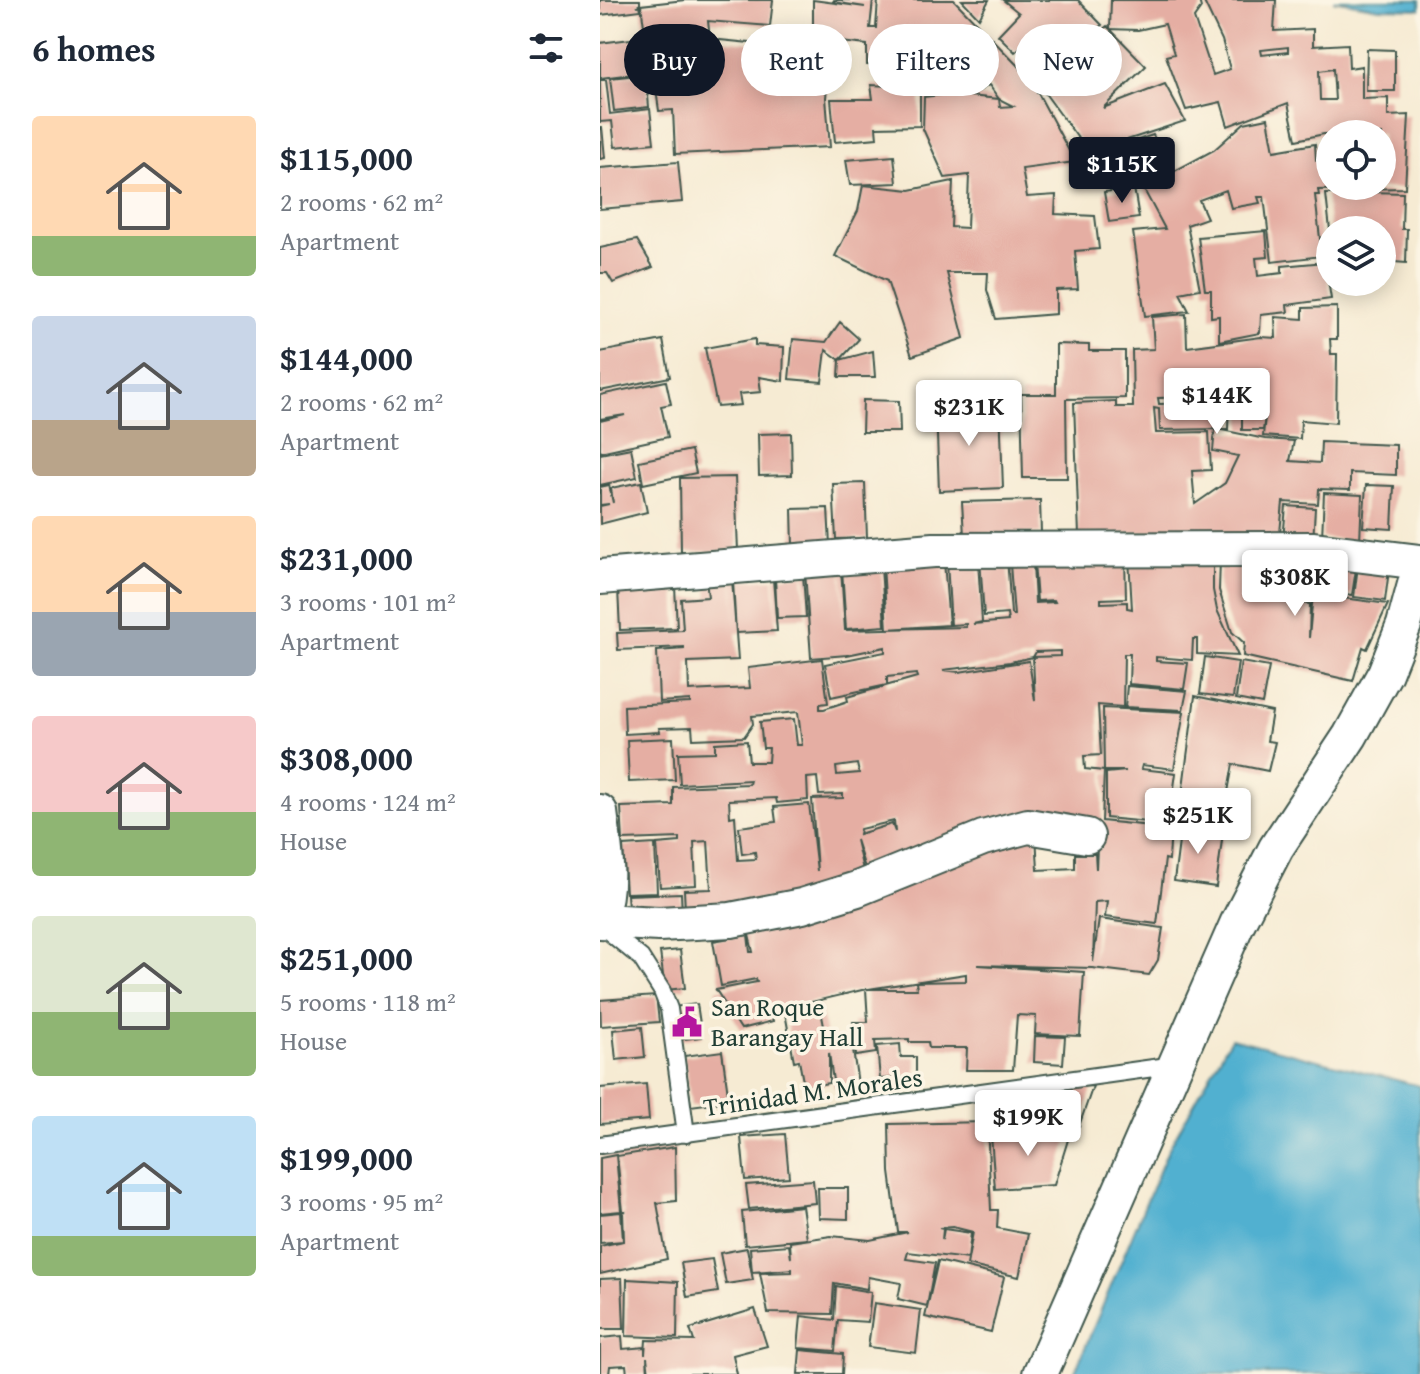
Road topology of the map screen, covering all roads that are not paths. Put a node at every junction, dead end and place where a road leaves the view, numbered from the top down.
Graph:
1 (1420, 564) edge
2 (600, 577) edge
3 (600, 812) edge
4 (1087, 836) dead end
5 (600, 915) edge
6 (600, 922) edge
7 (1175, 1065) junction
8 (686, 1134) junction
9 (600, 1145) edge
10 (1040, 1374) edge

1 - 2 street
1 - 7 street
3 - 5 street
4 - 6 street
6 - 8 lane
7 - 8 lane, Trinidad M. Morales
7 - 10 street
8 - 9 lane, Trinidad M. Morales

